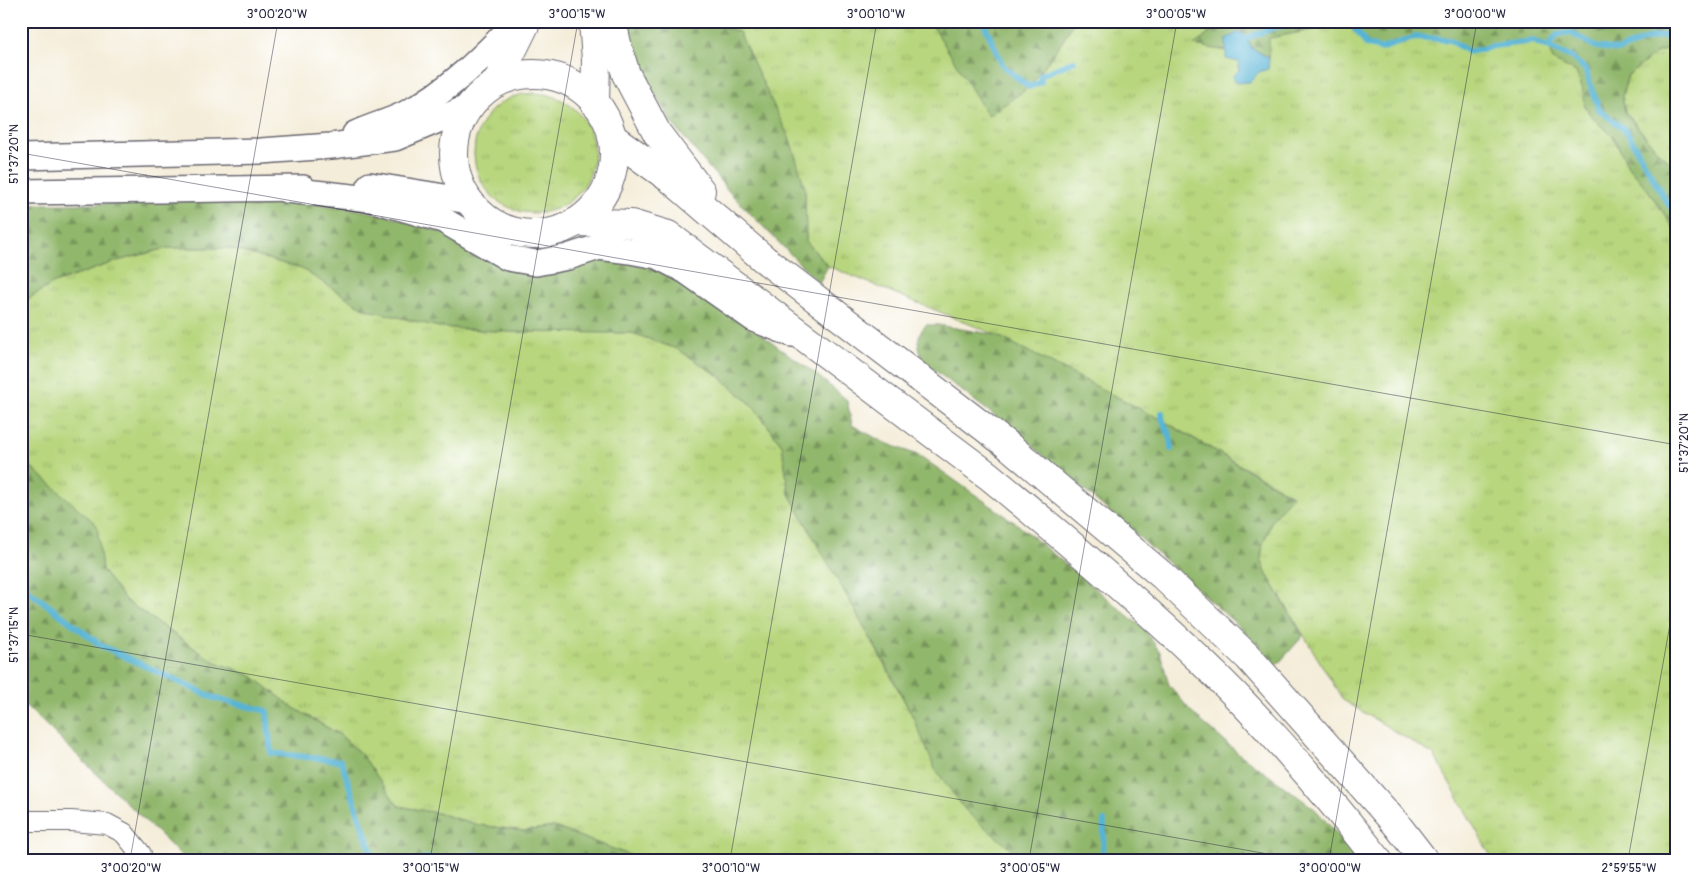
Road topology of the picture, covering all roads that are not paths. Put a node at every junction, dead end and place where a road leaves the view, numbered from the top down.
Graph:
1 (517, 21) edge
2 (527, 21) edge
3 (593, 21) edge
4 (612, 21) edge
5 (498, 82) junction
6 (596, 103) junction
7 (469, 106) junction
8 (612, 137) junction
9 (331, 146) junction
10 (21, 157) edge
11 (286, 190) junction
12 (21, 192) edge
13 (469, 202) junction
14 (576, 222) junction
15 (733, 232) junction
16 (806, 339) junction
17 (21, 821) edge
18 (134, 860) edge
19 (1378, 860) edge
20 (1424, 860) edge

1 - 9 main road
2 - 5 highway
3 - 6 highway
4 - 15 highway
5 - 6 highway
5 - 7 highway
6 - 8 highway
7 - 9 main road
7 - 13 highway
8 - 14 highway
8 - 15 highway
9 - 10 main road
11 - 12 main road
11 - 13 main road
11 - 16 main road
13 - 14 highway
14 - 16 highway
15 - 20 highway
16 - 19 highway
17 - 18 street

